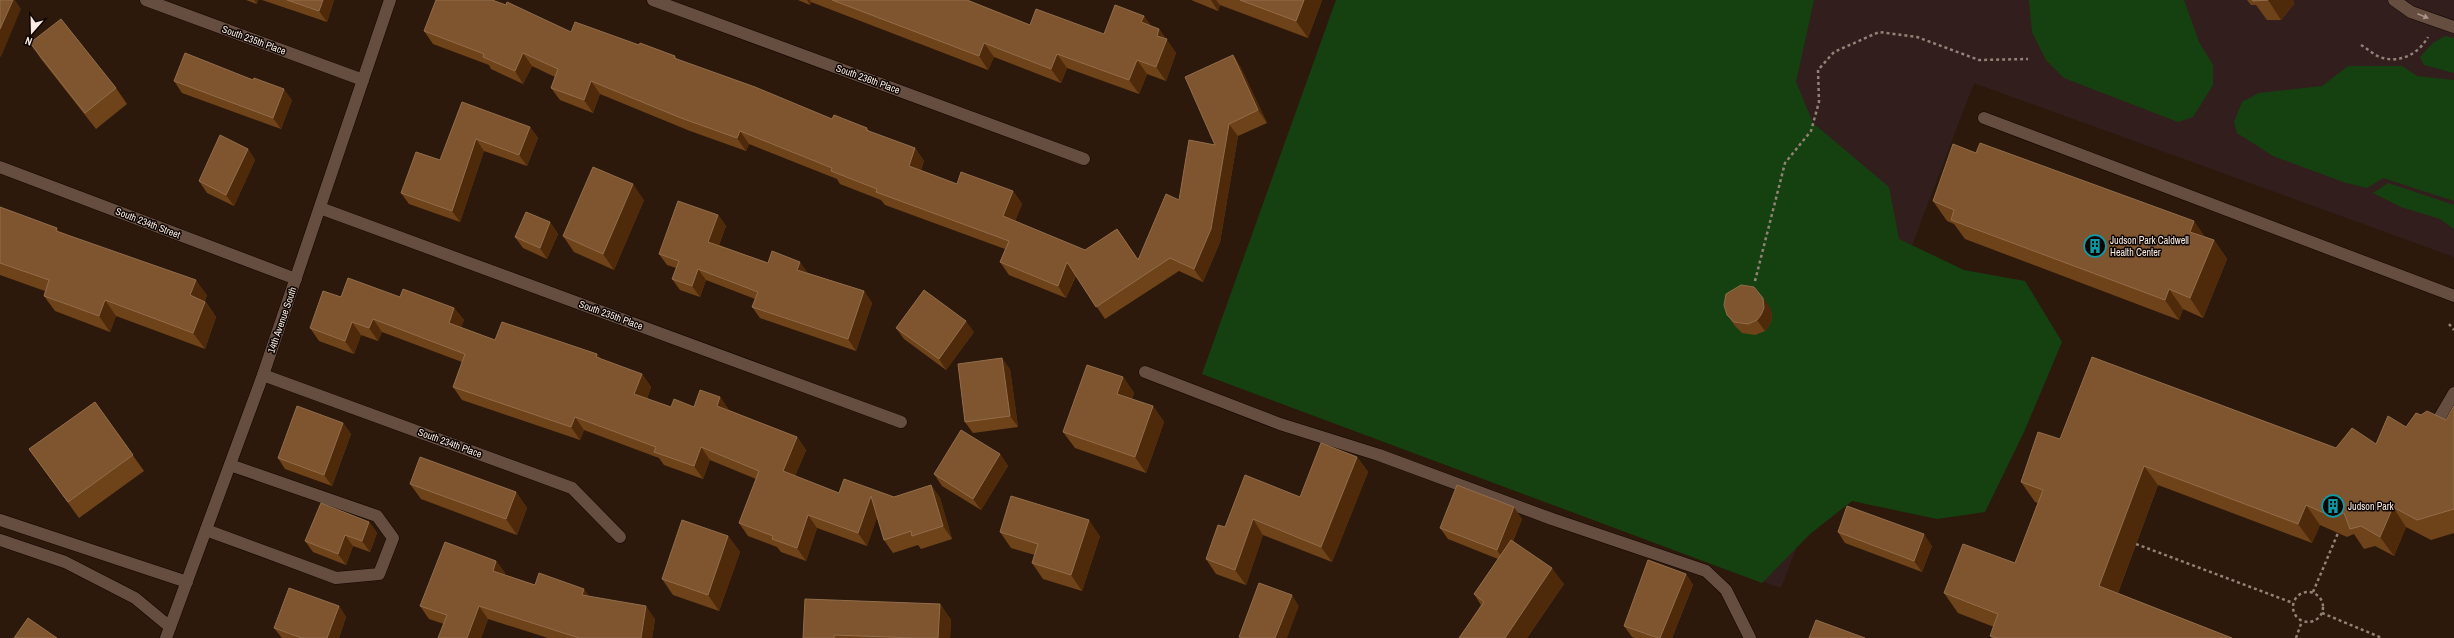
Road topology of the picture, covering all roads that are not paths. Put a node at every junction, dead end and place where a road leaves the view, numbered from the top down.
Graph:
1 (146, 0) edge
2 (390, 0) edge
3 (653, 0) edge
4 (2394, 0) edge
5 (2454, 28) edge
6 (363, 80) junction
7 (1984, 118) dead end
8 (1084, 159) dead end
9 (0, 167) edge
10 (320, 208) junction
11 (296, 279) junction
12 (2454, 296) edge
13 (1145, 372) dead end
14 (263, 375) junction
15 (2454, 393) edge
16 (901, 422) dead end
17 (2434, 427) edge
18 (230, 465) junction
19 (0, 520) edge
20 (206, 530) junction
21 (620, 537) dead end
22 (0, 540) edge
23 (186, 582) junction
24 (168, 633) edge
25 (1750, 638) edge

1 - 6 street, South 235th Place
2 - 6 street, 14th Avenue South
3 - 8 street, South 236th Place
4 -> 5 street
6 - 10 street, 14th Avenue South
7 - 12 street
9 - 11 street, South 234th Street
10 - 11 street, 14th Avenue South
10 - 16 street, South 235th Place
11 - 14 street, 14th Avenue South
13 - 25 street
14 - 18 street, 14th Avenue South
14 - 21 street, South 234th Place
15 - 17 street
18 - 20 street, 14th Avenue South
18 - 20 street
19 - 23 street
20 - 23 street, 14th Avenue South
22 - 24 street
23 - 24 street, 14th Avenue South

